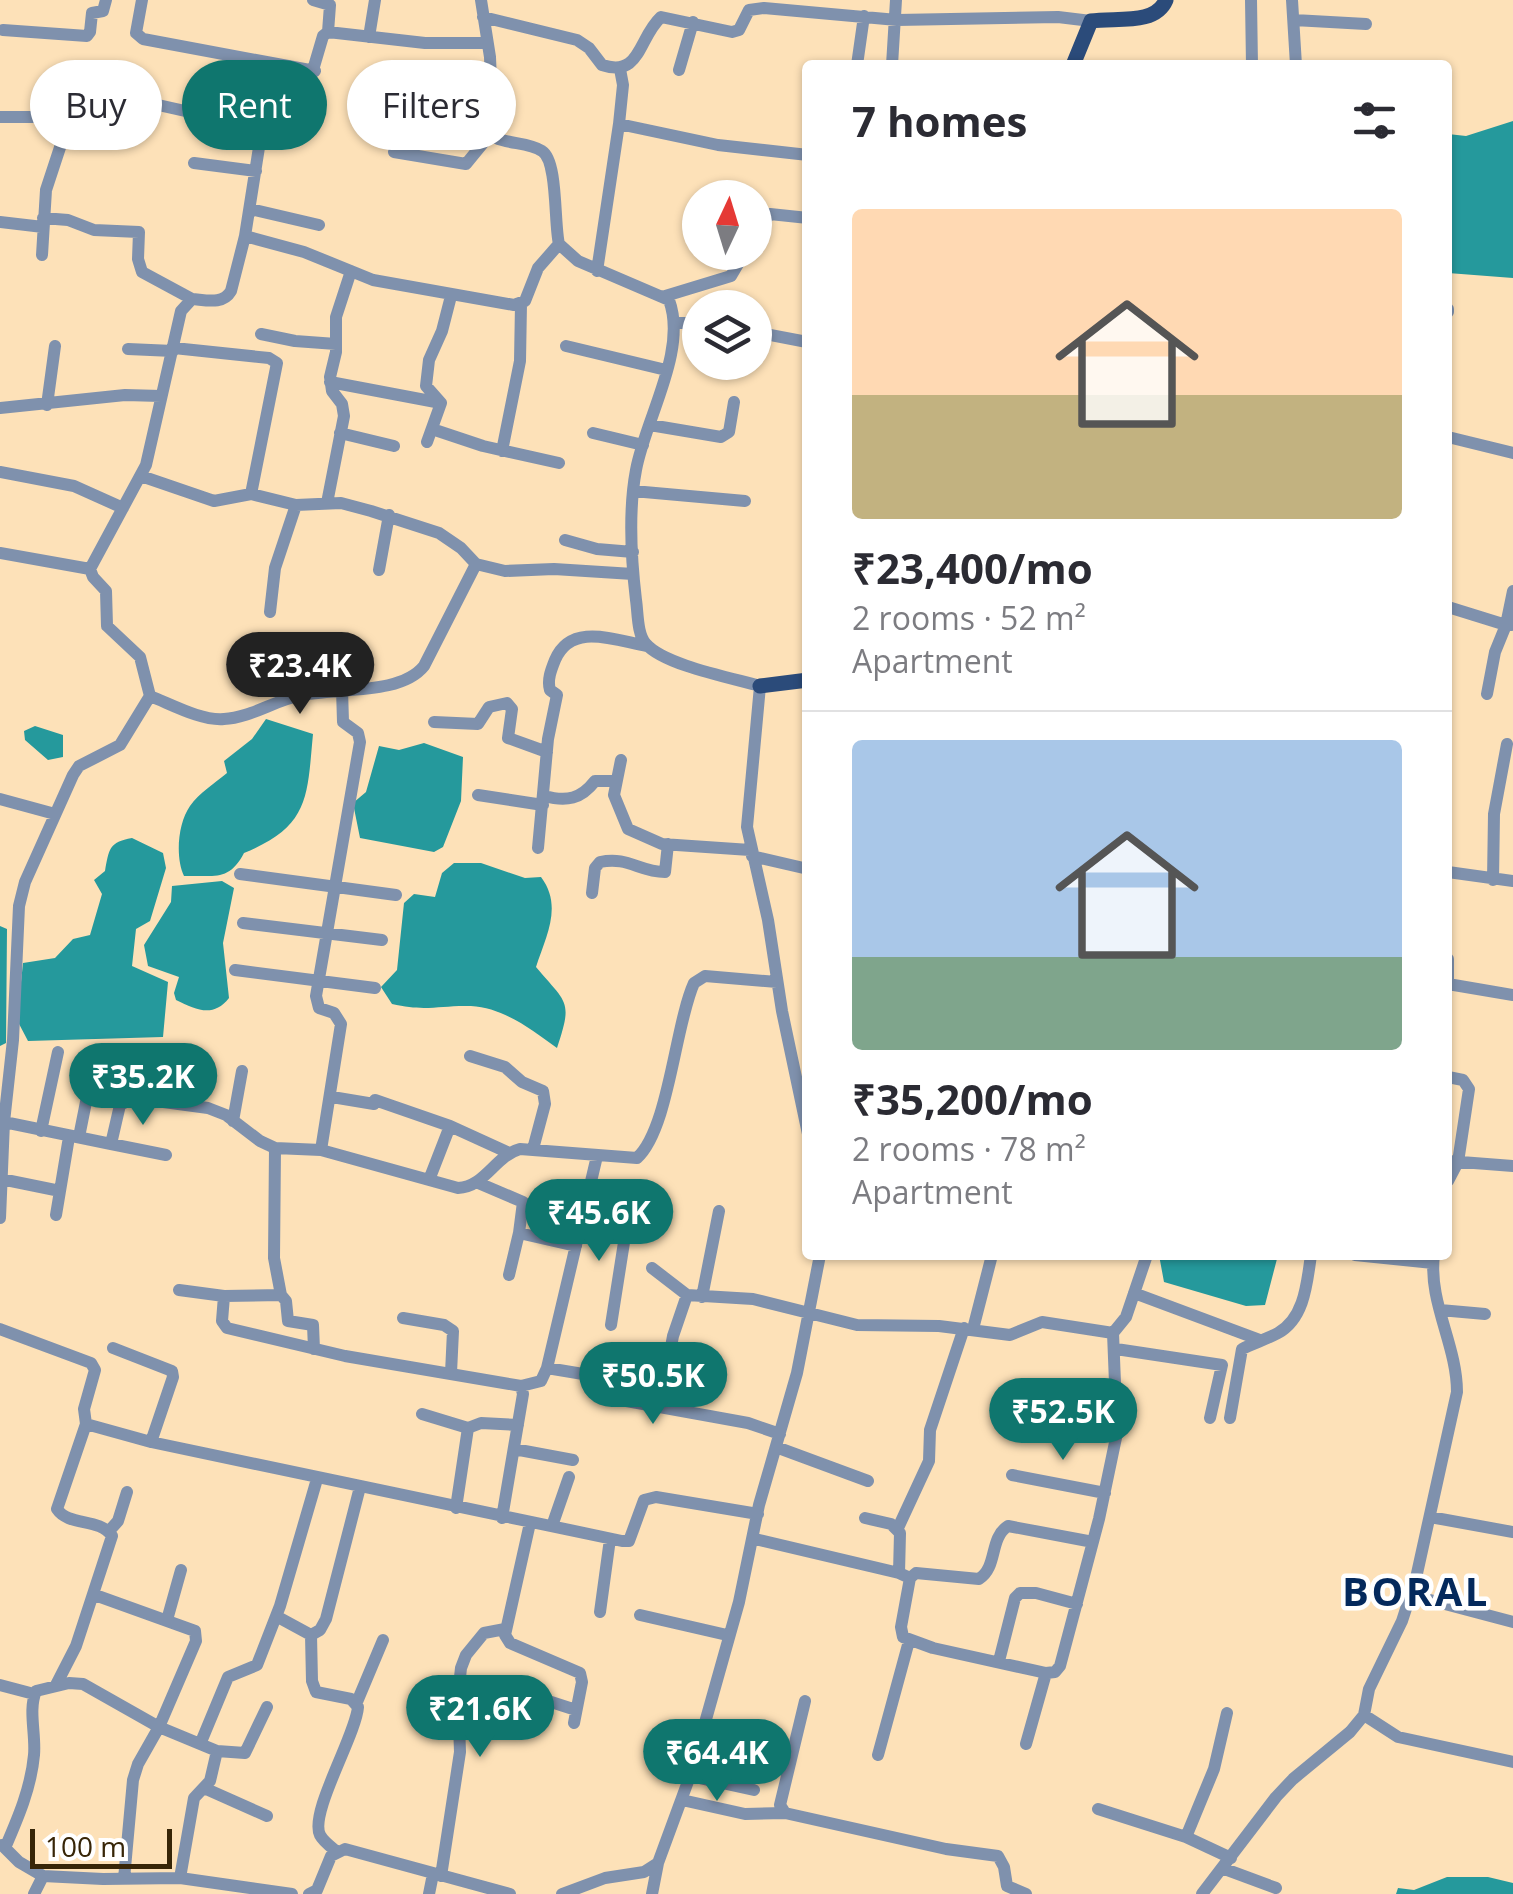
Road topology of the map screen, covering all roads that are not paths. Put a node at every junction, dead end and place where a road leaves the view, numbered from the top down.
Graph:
1 (106, 0) edge
2 (142, 0) edge
3 (312, 0) edge
4 (375, 0) edge
5 (481, 0) edge
6 (666, 0) edge
7 (896, 0) edge
8 (1072, 0) edge
9 (1166, 0) edge
10 (1252, 0) edge
11 (1292, 0) edge
12 (329, 1) edge
13 (764, 4) edge
14 (794, 5) edge
15 (864, 16) junction
16 (482, 17) junction
17 (661, 17) junction
18 (1070, 18) junction
19 (897, 20) junction
20 (1294, 20) junction
21 (1091, 21) junction
22 (693, 22) junction
23 (1366, 24) dead end
24 (1, 26) edge
25 (328, 32) junction
26 (369, 37) junction
27 (486, 43) junction
28 (0, 46) edge
29 (256, 60) edge
30 (318, 60) edge
31 (490, 60) edge
32 (858, 60) edge
33 (893, 60) edge
34 (1075, 60) edge
35 (1252, 60) edge
36 (1296, 60) edge
37 (620, 68) junction
38 (679, 70) dead end
39 (0, 116) edge
40 (30, 117) edge
41 (619, 124) junction
42 (516, 143) edge
43 (59, 150) edge
44 (259, 150) edge
45 (477, 150) edge
46 (394, 152) dead end
47 (802, 154) edge
48 (194, 163) dead end
49 (256, 171) junction
50 (250, 209) junction
51 (772, 214) edge
52 (802, 217) edge
53 (0, 222) edge
54 (43, 222) junction
55 (319, 225) dead end
56 (246, 236) junction
57 (559, 244) junction
58 (42, 255) dead end
59 (734, 270) edge
60 (351, 271) junction
61 (597, 271) junction
62 (450, 296) junction
63 (662, 297) junction
64 (192, 300) junction
65 (521, 304) junction
66 (675, 323) junction
67 (682, 323) edge
68 (261, 334) dead end
69 (772, 335) edge
70 (802, 341) edge
71 (336, 344) junction
72 (56, 346) dead end
73 (566, 346) dead end
74 (128, 349) dead end
75 (174, 349) junction
76 (666, 370) junction
77 (330, 382) junction
78 (161, 396) junction
79 (734, 402) dead end
80 (441, 403) junction
81 (47, 405) junction
82 (0, 408) edge
83 (650, 425) junction
84 (340, 433) junction
85 (593, 433) dead end
86 (1452, 439) edge
87 (643, 445) junction
88 (394, 446) dead end
89 (502, 451) junction
90 (1513, 452) edge
91 (558, 464) dead end
92 (0, 472) edge
93 (141, 476) junction
94 (634, 491) junction
95 (251, 494) junction
96 (745, 501) dead end
97 (328, 502) junction
98 (296, 505) junction
99 (123, 508) junction
100 (389, 516) junction
101 (565, 540) dead end
102 (632, 552) junction
103 (0, 553) edge
104 (476, 564) junction
105 (90, 568) junction
106 (379, 570) dead end
107 (633, 574) junction
108 (1513, 591) edge
109 (1452, 609) edge
110 (270, 612) dead end
111 (1510, 625) edge
112 (647, 646) junction
113 (802, 681) edge
114 (760, 686) junction
115 (342, 689) junction
116 (1487, 694) dead end
117 (150, 696) junction
118 (434, 722) dead end
119 (1506, 744) dead end
120 (547, 752) junction
121 (621, 760) dead end
122 (616, 782) junction
123 (478, 795) dead end
124 (0, 799) edge
125 (544, 801) junction
126 (54, 814) junction
127 (668, 844) junction
128 (538, 848) dead end
129 (751, 852) junction
130 (802, 867) edge
131 (1452, 873) edge
132 (240, 874) dead end
133 (1492, 880) junction
134 (1513, 881) edge
135 (334, 886) junction
136 (592, 893) dead end
137 (396, 895) dead end
138 (243, 923) dead end
139 (326, 933) junction
140 (382, 940) dead end
141 (235, 970) dead end
142 (318, 981) junction
143 (777, 982) junction
144 (1452, 986) edge
145 (375, 988) dead end
146 (1513, 995) edge
147 (58, 1052) dead end
148 (470, 1056) dead end
149 (95, 1057) dead end
150 (792, 1067) junction
151 (802, 1070) edge
152 (242, 1071) dead end
153 (1452, 1078) edge
154 (332, 1097) junction
155 (802, 1109) edge
156 (233, 1120) junction
157 (2, 1122) edge
158 (450, 1126) junction
159 (40, 1130) junction
160 (74, 1137) junction
161 (111, 1144) junction
162 (275, 1148) junction
163 (532, 1149) junction
164 (321, 1150) junction
165 (507, 1152) junction
166 (166, 1155) dead end
167 (597, 1156) junction
168 (1452, 1162) edge
169 (1513, 1166) edge
170 (1, 1179) edge
171 (429, 1180) junction
172 (476, 1182) junction
173 (60, 1191) junction
174 (587, 1204) junction
175 (719, 1210) dead end
176 (56, 1216) dead end
177 (0, 1218) edge
178 (519, 1233) junction
179 (576, 1246) junction
180 (819, 1260) edge
181 (990, 1260) edge
182 (1144, 1260) edge
183 (1310, 1260) edge
184 (1434, 1260) edge
185 (652, 1268) dead end
186 (508, 1275) dead end
187 (178, 1290) dead end
188 (1134, 1293) junction
189 (281, 1295) junction
190 (687, 1295) junction
191 (224, 1296) junction
192 (702, 1297) junction
193 (1440, 1310) junction
194 (811, 1312) junction
195 (1485, 1314) dead end
196 (404, 1318) dead end
197 (611, 1325) dead end
198 (0, 1329) edge
199 (968, 1329) junction
200 (1114, 1334) junction
201 (1260, 1340) junction
202 (113, 1348) dead end
203 (314, 1348) junction
204 (1116, 1350) junction
205 (546, 1368) junction
206 (451, 1373) junction
207 (520, 1386) junction
208 (660, 1407) junction
209 (422, 1414) dead end
210 (1210, 1418) dead end
211 (1230, 1418) dead end
212 (86, 1424) junction
213 (518, 1425) junction
214 (468, 1428) junction
215 (778, 1440) junction
216 (151, 1442) junction
217 (514, 1448) junction
218 (573, 1460) dead end
219 (1012, 1474) dead end
220 (569, 1477) dead end
221 (318, 1479) junction
222 (868, 1480) dead end
223 (360, 1487) junction
224 (127, 1492) dead end
225 (1105, 1493) junction
226 (456, 1508) junction
227 (758, 1514) junction
228 (1430, 1517) junction
229 (502, 1518) junction
230 (864, 1518) dead end
231 (530, 1522) junction
232 (552, 1526) junction
233 (898, 1528) junction
234 (110, 1530) junction
235 (1513, 1532) edge
236 (610, 1539) junction
237 (755, 1539) junction
238 (1093, 1542) junction
239 (181, 1570) dead end
240 (904, 1576) junction
241 (1410, 1594) junction
242 (94, 1596) junction
243 (1077, 1604) junction
244 (600, 1612) dead end
245 (640, 1615) dead end
246 (276, 1616) junction
247 (167, 1620) junction
248 (1513, 1622) edge
249 (504, 1629) junction
250 (311, 1634) junction
251 (727, 1636) junction
252 (383, 1640) dead end
253 (910, 1641) junction
254 (998, 1661) junction
255 (1046, 1673) junction
256 (56, 1685) junction
257 (0, 1686) edge
258 (514, 1690) dead end
259 (34, 1694) junction
260 (533, 1696) junction
261 (357, 1702) junction
262 (806, 1702) dead end
263 (267, 1707) dead end
264 (1227, 1713) dead end
265 (1364, 1714) junction
266 (159, 1726) junction
267 (458, 1728) junction
268 (201, 1742) junction
269 (1026, 1744) dead end
270 (217, 1750) junction
271 (878, 1755) dead end
272 (1513, 1762) edge
273 (690, 1776) junction
274 (204, 1788) junction
275 (754, 1790) dead end
276 (682, 1800) junction
277 (1098, 1809) dead end
278 (784, 1814) junction
279 (267, 1816) dead end
280 (1186, 1837) junction
281 (2, 1846) edge
282 (336, 1851) junction
283 (1226, 1863) junction
284 (658, 1864) junction
285 (438, 1875) junction
286 (44, 1876) junction
287 (180, 1878) junction
288 (124, 1879) junction
289 (197, 1887) edge
290 (1276, 1888) dead end
291 (225, 1889) edge
292 (34, 1894) edge
293 (292, 1894) edge
294 (308, 1894) edge
295 (429, 1894) edge
296 (510, 1894) edge
297 (562, 1894) edge
298 (652, 1894) edge
299 (1026, 1894) edge
300 (1202, 1894) edge

1 - 24 street
2 - 29 street
3 - 12 street
4 - 26 street
5 - 16 street
6 - 17 street
7 - 19 street
8 - 18 street
9 - 21 main road
10 - 35 street
11 - 20 street
12 - 25 street
13 - 14 street
13 - 22 street
14 - 15 street
15 - 19 street
15 - 32 street
16 - 27 street
16 - 37 street
17 - 22 street
17 - 37 street
18 - 19 street
18 - 21 street
19 - 33 street
20 - 23 street
20 - 36 street
21 - 34 main road
22 - 38 street
24 - 28 street
25 - 26 street
25 - 30 street
26 - 27 street
27 - 31 street
37 - 41 street
39 - 40 street
41 - 47 street
41 - 61 street
42 - 57 street
43 - 54 street
44 - 49 street
45 - 46 street
48 - 49 street
49 - 50 street
50 - 55 street
50 - 56 street
51 - 52 street
53 - 54 street
54 - 58 street
54 - 64 street
56 - 60 street
56 - 64 street
57 - 61 street
57 - 65 street
59 - 63 street
60 - 62 street
60 - 71 street
61 - 63 street
62 - 65 street
62 - 80 street
63 - 66 street
64 - 75 street
65 - 89 street
66 - 67 street
66 - 76 street
68 - 71 street
69 - 70 street
71 - 77 street
72 - 81 street
73 - 76 street
74 - 75 street
75 - 78 street
75 - 95 street
76 - 83 street
77 - 80 street
77 - 84 street
78 - 81 street
78 - 93 street
79 - 83 street
80 - 89 street
81 - 82 street
83 - 87 street
84 - 88 street
84 - 97 street
85 - 87 street
86 - 90 street
87 - 94 street
89 - 91 street
92 - 99 street
93 - 95 street
93 - 99 street
94 - 96 street
94 - 102 street
95 - 98 street
97 - 98 street
97 - 100 street
98 - 110 street
99 - 105 street
100 - 104 street
100 - 106 street
101 - 102 street
102 - 107 street
103 - 105 street
104 - 107 street
104 - 115 street
105 - 117 street
107 - 112 street
108 - 111 street
109 - 111 street
111 - 116 street
112 - 114 street
112 - 120 street
113 - 114 main road
114 - 129 street
115 - 117 street
115 - 135 street
117 - 126 street
118 - 120 street
119 - 133 street
120 - 125 street
121 - 122 street
122 - 125 street
122 - 127 street
123 - 125 street
124 - 126 street
125 - 128 street
126 - 157 street
127 - 129 street
127 - 136 street
129 - 130 street
129 - 143 street
131 - 133 street
132 - 135 street
133 - 134 street
135 - 137 street
135 - 139 street
138 - 139 street
139 - 140 street
139 - 142 street
141 - 142 street
142 - 145 street
142 - 154 street
143 - 150 street
143 - 167 street
144 - 146 street
147 - 159 street
148 - 163 street
149 - 160 street
150 - 151 street
150 - 155 street
152 - 156 street
153 - 168 street
154 - 158 street
154 - 164 street
156 - 161 street
156 - 162 street
157 - 159 street
157 - 170 street
158 - 165 street
158 - 171 street
159 - 160 street
160 - 161 street
160 - 173 street
161 - 166 street
162 - 164 street
162 - 189 street
163 - 165 street
163 - 167 street
164 - 171 street
165 - 172 street
167 - 174 street
168 - 169 street
170 - 173 street
170 - 177 street
171 - 172 street
172 - 178 street
173 - 176 street
174 - 179 street
174 - 197 street
175 - 192 street
178 - 179 street
178 - 186 street
179 - 205 street
180 - 194 street
181 - 199 street
182 - 188 street
183 - 201 street
184 - 193 street
185 - 190 street
187 - 191 street
188 - 200 street
188 - 201 street
189 - 191 street
189 - 203 street
190 - 192 street
190 - 208 street
191 - 203 street
192 - 194 street
193 - 195 street
193 - 228 street
194 - 199 street
194 - 215 street
196 - 206 street
198 - 212 street
199 - 200 street
199 - 233 street
200 - 204 street
201 - 211 street
202 - 216 street
203 - 206 street
204 - 210 street
204 - 225 street
205 - 207 street
205 - 208 street
206 - 207 street
207 - 213 street
208 - 215 street
209 - 214 street
212 - 216 street
212 - 234 street
213 - 214 street
213 - 217 street
214 - 226 street
215 - 222 street
215 - 227 street
216 - 221 street
217 - 218 street
217 - 229 street
219 - 225 street
220 - 232 street
221 - 223 street
221 - 246 street
223 - 226 street
223 - 250 street
224 - 234 street
225 - 238 street
226 - 229 street
227 - 236 street
227 - 237 street
228 - 235 street
228 - 241 street
229 - 231 street
230 - 233 street
231 - 232 street
231 - 249 street
232 - 236 street
233 - 240 street
234 - 242 street
236 - 244 street
237 - 240 street
237 - 251 street
238 - 240 street
238 - 243 street
239 - 247 street
240 - 253 street
241 - 248 street
241 - 265 street
242 - 247 street
242 - 256 street
243 - 254 street
243 - 255 street
245 - 251 street
246 - 250 street
246 - 268 street
247 - 266 street
249 - 260 street
249 - 267 street
250 - 261 street
251 - 273 street
252 - 261 street
253 - 254 street
253 - 271 street
254 - 255 street
255 - 269 street
256 - 259 street
256 - 266 street
257 - 259 street
258 - 260 street
259 - 281 street
260 - 267 street
261 - 282 street
262 - 278 street
263 - 270 street
264 - 280 street
265 - 272 street
265 - 283 street
266 - 268 street
266 - 288 street
267 - 285 street
268 - 270 street
270 - 274 street
273 - 275 street
273 - 276 street
274 - 279 street
274 - 287 street
276 - 278 street
276 - 284 street
277 - 280 street
278 - 299 street
280 - 283 street
281 - 286 street
282 - 285 street
282 - 294 street
283 - 290 street
283 - 300 street
284 - 297 street
284 - 298 street
285 - 295 street
285 - 296 street
286 - 288 street
286 - 292 street
287 - 288 street
287 - 289 street
289 - 291 street
291 - 293 street

